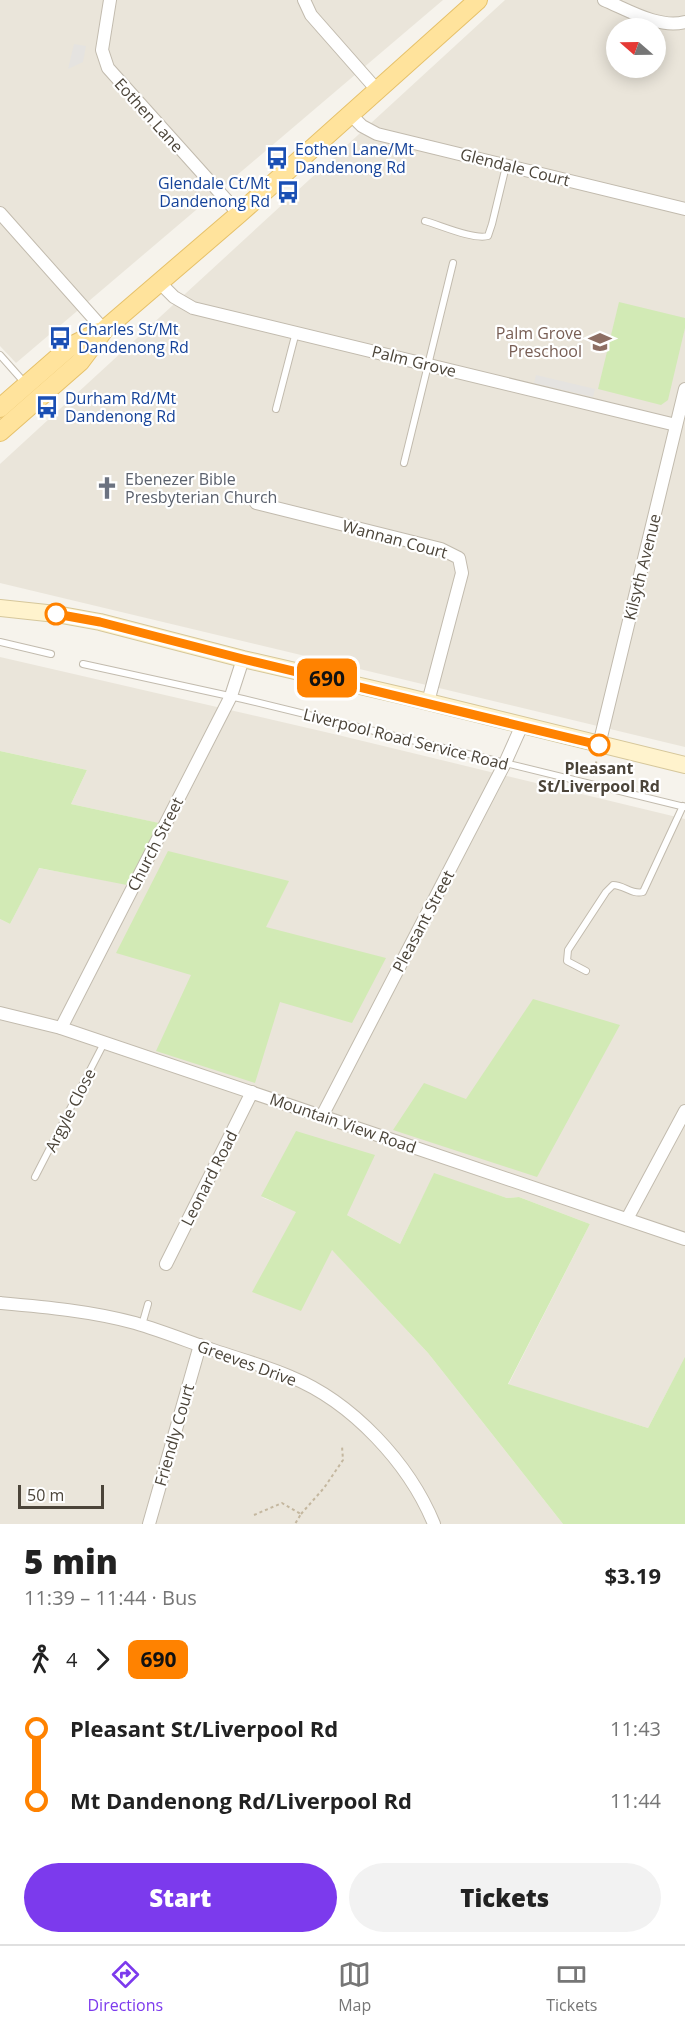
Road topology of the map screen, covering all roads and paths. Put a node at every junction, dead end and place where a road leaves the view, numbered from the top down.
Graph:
1 (110, 0) edge
2 (304, 0) edge
3 (478, 0) edge
4 (604, 0) edge
5 (685, 22) edge
6 (377, 90) junction
7 (350, 114) junction
8 (506, 165) junction
9 (685, 210) edge
10 (0, 213) edge
11 (239, 214) junction
12 (425, 221) dead end
13 (453, 263) dead end
14 (160, 283) junction
15 (104, 330) junction
16 (296, 332) junction
17 (0, 355) edge
18 (428, 365) junction
19 (27, 385) junction
20 (685, 389) edge
21 (0, 408) edge
22 (276, 409) dead end
23 (676, 425) junction
24 (0, 432) edge
25 (404, 463) dead end
26 (256, 503) dead end
27 (5, 611) edge
28 (0, 642) edge
29 (51, 654) dead end
30 (243, 659) junction
31 (83, 664) dead end
32 (231, 696) junction
33 (428, 702) junction
34 (522, 726) junction
35 (599, 745) junction
36 (505, 763) junction
37 (685, 765) edge
38 (684, 807) edge
39 (586, 971) dead end
40 (0, 1012) edge
41 (61, 1028) junction
42 (104, 1042) junction
43 (252, 1092) junction
44 (685, 1111) edge
45 (322, 1116) junction
46 (35, 1177) dead end
47 (627, 1219) junction
48 (685, 1239) edge
49 (165, 1264) dead end
50 (0, 1303) edge
51 (148, 1304) dead end
52 (141, 1326) junction
53 (200, 1345) junction
54 (342, 1446) dead end
55 (301, 1514) junction
56 (254, 1515) dead end
57 (149, 1524) edge
58 (295, 1524) edge
59 (434, 1524) edge

1 - 11 street, Eothen Lane
2 - 6 street
3 - 6 main road
4 - 5 street
6 - 7 main road
7 - 8 street, Glendale Court
7 - 11 main road
8 - 9 street, Glendale Court
8 - 12 lane
10 - 15 street
11 - 14 main road
13 - 18 lane
14 - 15 main road
14 - 16 street, Palm Grove
15 - 19 main road
15 - 24 main road
16 - 18 street, Palm Grove
16 - 22 lane
17 - 19 lane
18 - 23 street, Palm Grove
18 - 25 lane
19 - 21 main road
20 - 23 street, Kilsyth Avenue
23 - 35 street, Kilsyth Avenue
26 - 33 street, Wannan Court
27 - 30 main road
28 - 29 lane
30 - 32 street, Church Street
30 - 33 main road
31 - 32 lane, Liverpool Road Service Road
32 - 36 lane, Liverpool Road Service Road
32 - 41 street, Church Street
33 - 34 main road
34 - 35 main road
34 - 36 street, Pleasant Street
35 - 37 main road
36 - 38 lane, Liverpool Road Service Road
36 - 45 street, Pleasant Street
38 - 39 lane
40 - 41 street, Mountain View Road
41 - 42 street, Mountain View Road
42 - 43 street, Mountain View Road
42 - 46 lane, Argyle Close
43 - 45 street, Mountain View Road
43 - 49 street, Leonard Road
44 - 47 street
45 - 47 street, Mountain View Road
47 - 48 street, Mountain View Road
50 - 52 street, Greeves Drive
51 - 52 lane
52 - 53 street, Greeves Drive
53 - 57 street, Friendly Court
53 - 59 street, Greeves Drive
54 - 55 path
55 - 56 path
55 - 58 path

